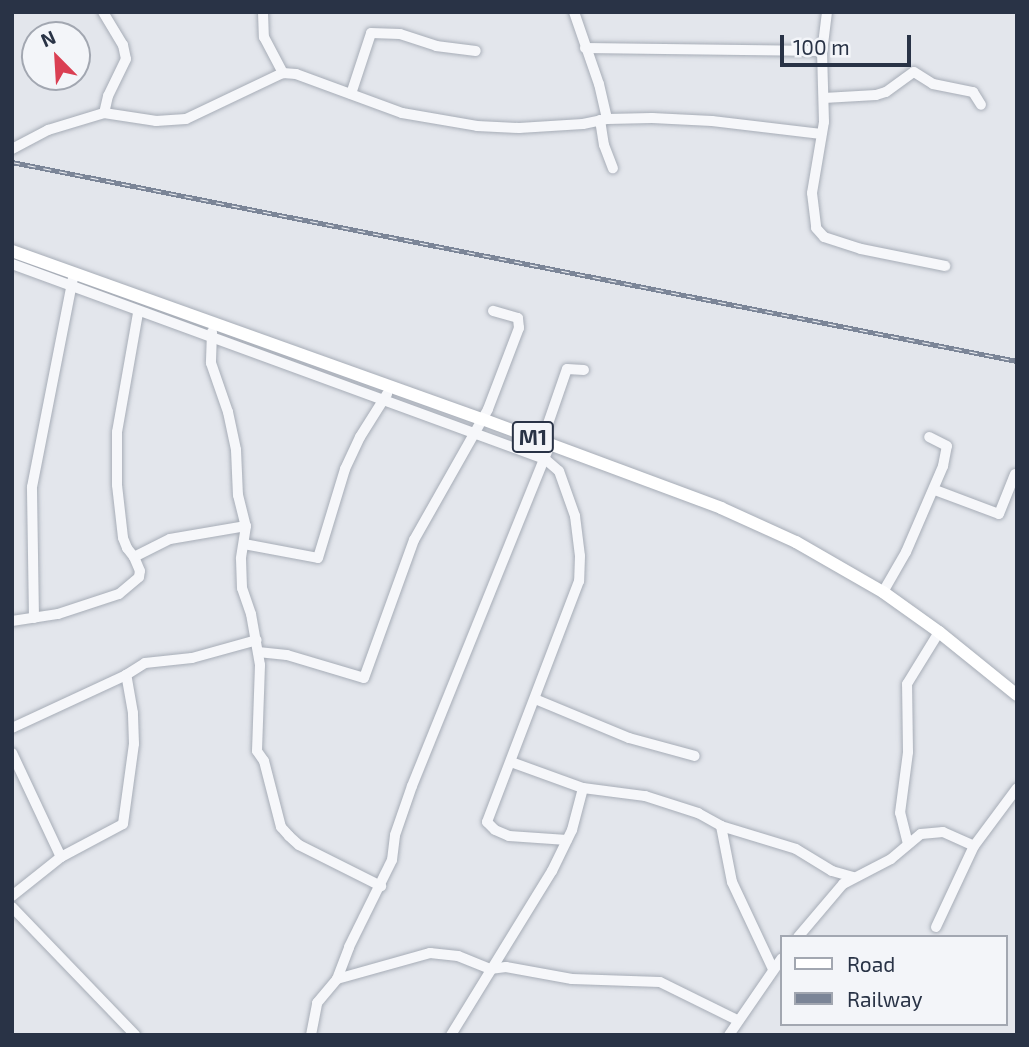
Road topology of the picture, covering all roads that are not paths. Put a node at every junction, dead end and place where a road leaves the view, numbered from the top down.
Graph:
1 (103, 12) edge
2 (264, 12) edge
3 (574, 12) edge
4 (827, 12) edge
5 (585, 48) junction
6 (477, 51) dead end
7 (822, 51) junction
8 (283, 73) junction
9 (351, 94) junction
10 (824, 98) junction
11 (981, 105) dead end
12 (104, 113) junction
13 (603, 120) junction
14 (821, 134) junction
15 (12, 149) edge
16 (613, 168) dead end
17 (12, 251) edge
18 (12, 264) edge
19 (945, 266) dead end
20 (75, 273) junction
21 (71, 286) junction
22 (493, 311) dead end
23 (138, 313) junction
24 (212, 321) junction
25 (212, 336) junction
26 (584, 370) dead end
27 (388, 392) junction
28 (482, 419) junction
29 (475, 434) junction
30 (929, 437) dead end
31 (546, 443) junction
32 (545, 459) junction
33 (1015, 474) edge
34 (935, 491) junction
35 (246, 527) junction
36 (244, 544) junction
37 (134, 556) junction
38 (883, 592) junction
39 (34, 618) junction
40 (12, 621) edge
41 (939, 632) junction
42 (257, 640) junction
43 (258, 652) junction
44 (126, 675) junction
45 (1017, 695) edge
46 (535, 699) junction
47 (12, 728) edge
48 (12, 753) edge
49 (695, 756) dead end
50 (510, 762) junction
51 (583, 788) junction
52 (1017, 788) edge
53 (721, 826) junction
54 (567, 840) junction
55 (908, 844) junction
56 (974, 846) junction
57 (61, 857) junction
58 (853, 877) junction
59 (381, 886) junction
60 (12, 896) edge
61 (12, 907) edge
62 (936, 927) dead end
63 (800, 935) edge
64 (780, 961) edge
65 (490, 969) junction
66 (774, 969) junction
67 (337, 979) junction
68 (737, 1020) junction
69 (133, 1034) edge
70 (310, 1035) edge
71 (451, 1035) edge
72 (729, 1035) edge

1 - 12 street
2 - 8 street
3 - 5 street
4 - 7 street
5 - 7 street
5 - 13 street
6 - 9 street
7 - 10 street
8 - 9 street
8 - 12 street
9 - 13 street
10 - 11 street
10 - 14 street
12 - 15 street
13 - 14 street
13 - 16 street
14 - 19 street
17 - 20 main road, M1
18 - 21 street
20 - 21 street
20 - 24 main road, M1
21 - 23 street
21 - 39 street
22 - 28 street
23 - 25 street
23 - 37 street
24 - 25 street
24 - 27 main road, M1
25 - 27 street
25 - 35 street
26 - 31 street
27 - 28 main road, M1
27 - 29 street
27 - 36 street
28 - 29 street
28 - 31 main road, M1
29 - 32 street
29 - 43 street
30 - 34 street
31 - 32 street
31 - 38 main road, M1
32 - 46 street
32 - 59 street
33 - 34 street
34 - 38 street
35 - 36 street
35 - 37 street
36 - 42 street
37 - 39 street
38 - 41 main road, M1
39 - 40 street
41 - 45 main road, M1
41 - 55 street
42 - 43 street
42 - 44 street
43 - 59 street
44 - 47 street
44 - 57 street
46 - 49 street
46 - 50 street
48 - 57 street
50 - 51 street
50 - 54 street
51 - 53 street
51 - 54 street
52 - 56 street
53 - 58 street
53 - 66 street
54 - 65 street
55 - 56 street
55 - 58 street
56 - 62 street
57 - 60 street
58 - 63 street
59 - 67 street
61 - 69 street
64 - 66 street
65 - 67 street
65 - 68 street
65 - 71 street
66 - 68 street
67 - 70 street
68 - 72 street

